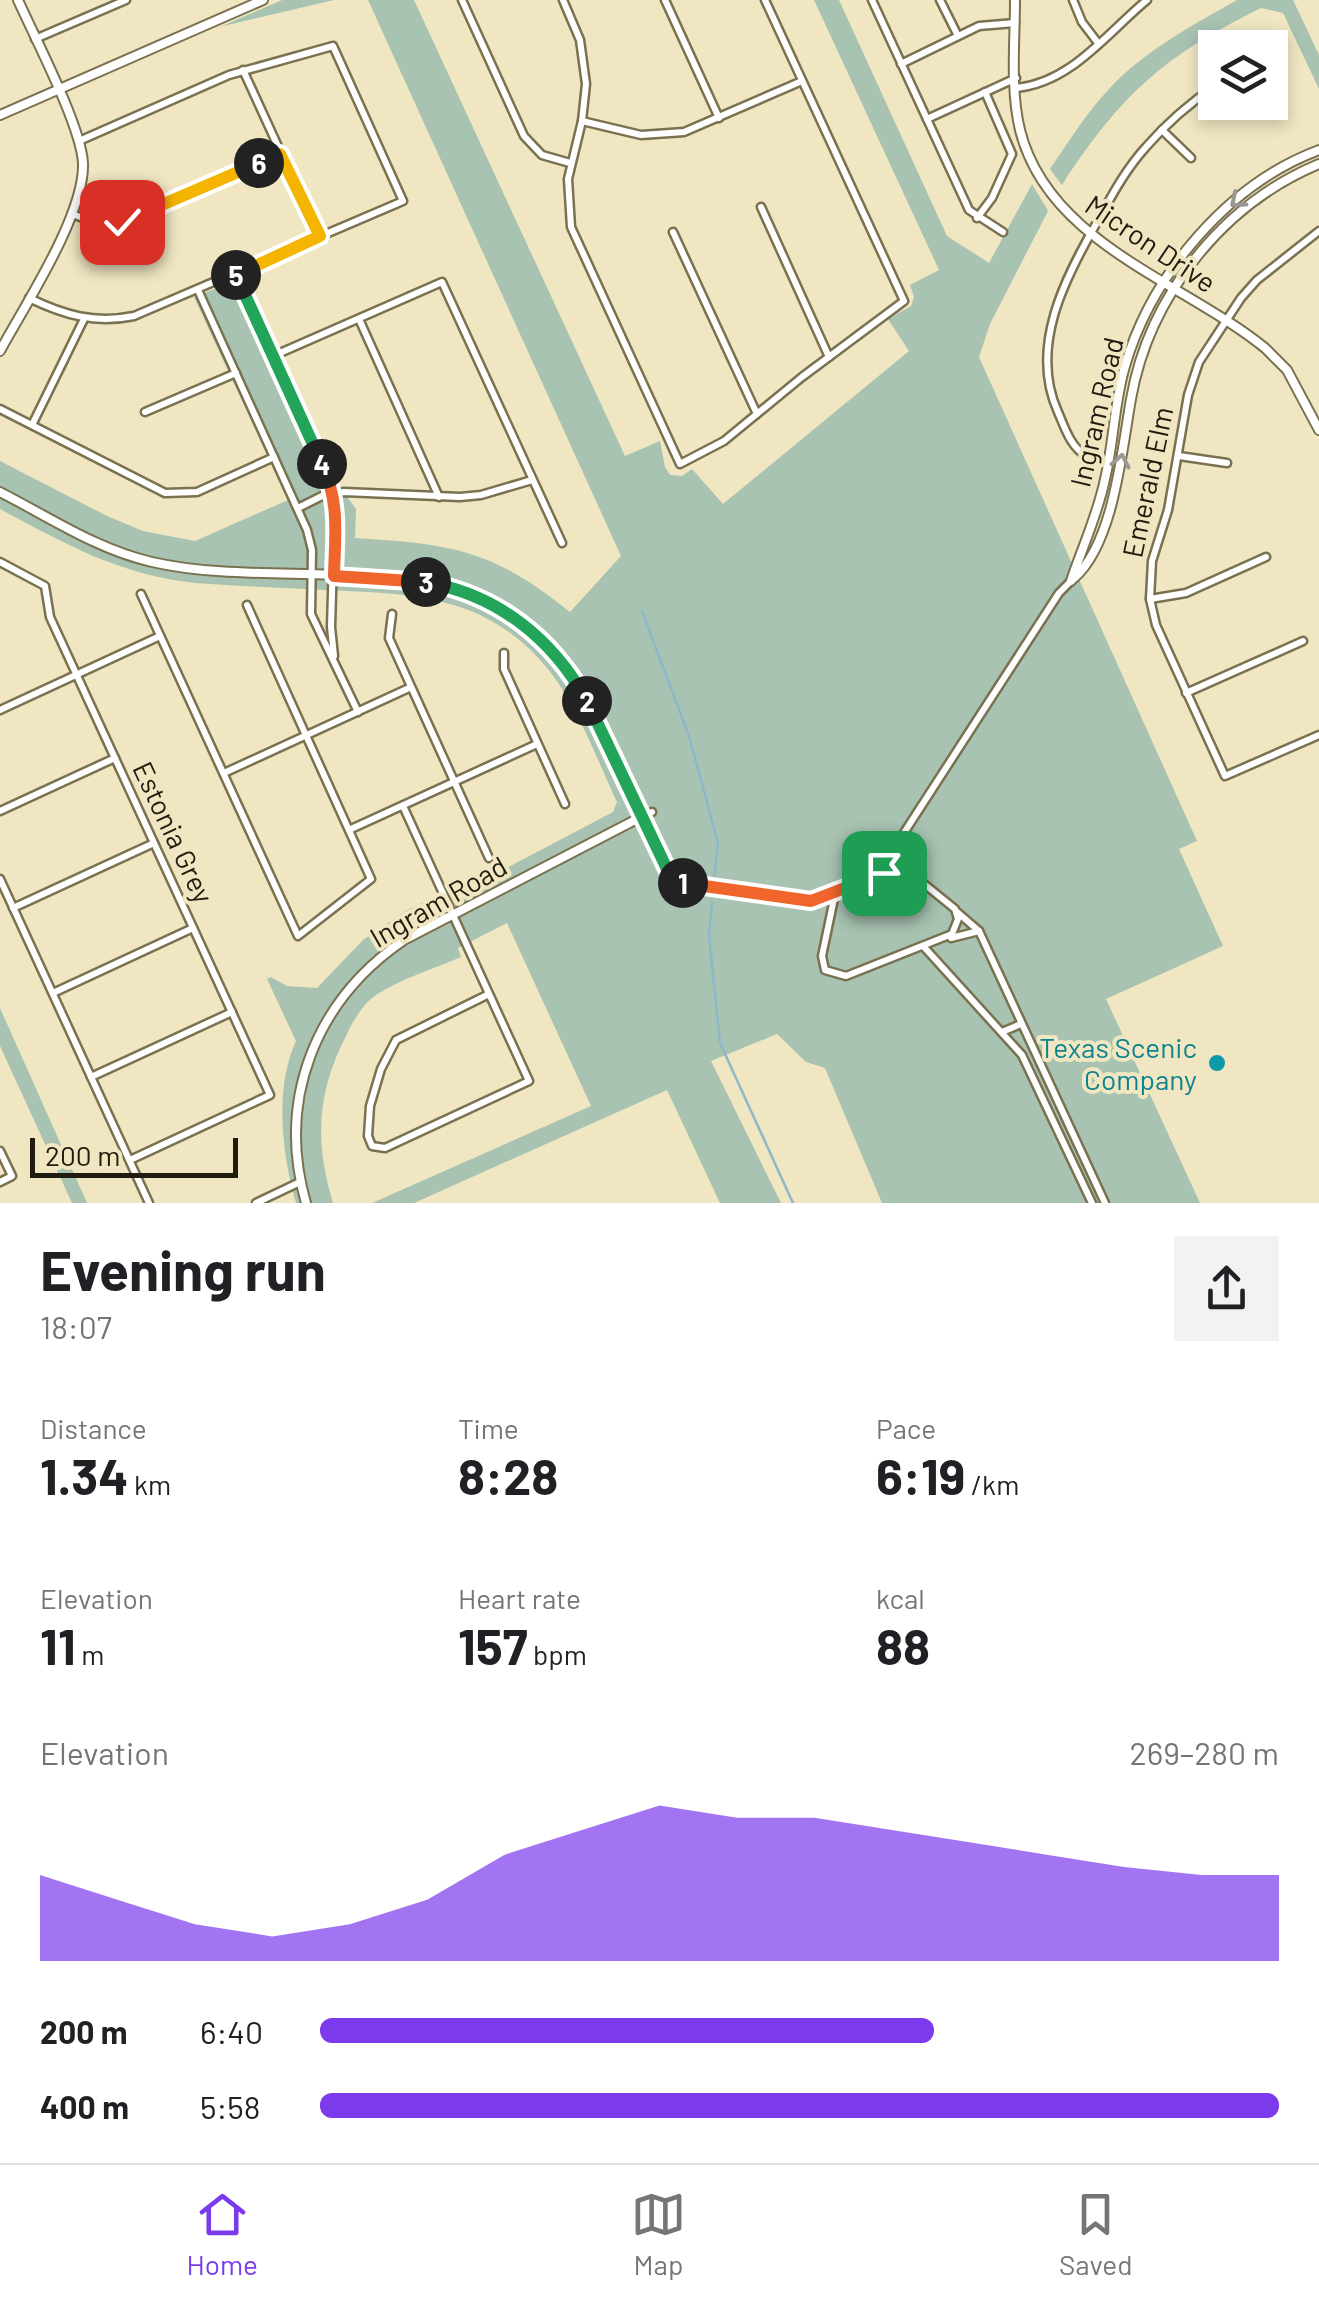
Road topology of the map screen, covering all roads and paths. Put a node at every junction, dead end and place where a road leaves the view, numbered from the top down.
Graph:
1 (18, 0) edge
2 (126, 0) edge
3 (263, 0) edge
4 (462, 0) edge
5 (563, 0) edge
6 (665, 0) edge
7 (765, 0) edge
8 (872, 0) edge
9 (940, 0) edge
10 (1014, 0) edge
11 (1072, 0) edge
12 (1147, 0) edge
13 (1015, 23) junction
14 (958, 36) junction
15 (35, 39) junction
16 (1098, 43) junction
17 (901, 64) junction
18 (244, 70) junction
19 (802, 80) junction
20 (1016, 83) junction
21 (57, 89) junction
22 (984, 92) junction
23 (1198, 100) edge
24 (0, 115) edge
25 (719, 118) junction
26 (927, 120) junction
27 (582, 121) junction
28 (1162, 130) junction
29 (80, 140) junction
30 (1319, 150) edge
31 (280, 154) junction
32 (1306, 155) junction
33 (1191, 158) dead end
34 (570, 162) junction
35 (1315, 165) edge
36 (762, 207) dead end
37 (72, 214) junction
38 (977, 218) junction
39 (1319, 231) edge
40 (673, 232) dead end
41 (1002, 232) dead end
42 (1091, 232) junction
43 (320, 236) junction
44 (236, 274) junction
45 (1164, 282) junction
46 (1174, 288) junction
47 (198, 290) junction
48 (28, 298) junction
49 (84, 318) junction
50 (358, 319) junction
51 (1225, 320) junction
52 (0, 351) edge
53 (274, 356) junction
54 (829, 357) junction
55 (236, 373) junction
56 (0, 410) edge
57 (145, 412) dead end
58 (757, 414) junction
59 (32, 426) junction
60 (1319, 430) edge
61 (1086, 456) dead end
62 (1179, 456) junction
63 (274, 457) junction
64 (1227, 464) dead end
65 (532, 480) junction
66 (0, 492) edge
67 (334, 493) junction
68 (439, 497) junction
69 (1099, 500) junction
70 (1111, 504) junction
71 (298, 508) junction
72 (562, 543) dead end
73 (1266, 557) dead end
74 (0, 562) edge
75 (310, 575) junction
76 (334, 576) junction
77 (1070, 581) junction
78 (140, 594) dead end
79 (1150, 599) junction
80 (246, 605) dead end
81 (392, 614) dead end
82 (160, 636) junction
83 (1304, 641) dead end
84 (504, 653) dead end
85 (335, 661) junction
86 (76, 674) junction
87 (410, 688) junction
88 (1186, 693) junction
89 (0, 710) edge
90 (358, 712) junction
91 (307, 735) junction
92 (1319, 735) edge
93 (536, 744) junction
94 (115, 758) junction
95 (224, 773) junction
96 (454, 782) junction
97 (565, 804) dead end
98 (403, 806) junction
99 (0, 811) edge
100 (652, 812) dead end
101 (641, 817) junction
102 (351, 829) junction
103 (899, 843) junction
104 (154, 844) junction
105 (489, 858) dead end
106 (904, 869) junction
107 (884, 873) junction
108 (0, 879) edge
109 (835, 894) junction
110 (13, 908) junction
111 (956, 912) junction
112 (452, 914) junction
113 (193, 928) junction
114 (979, 930) junction
115 (948, 938) junction
116 (924, 948) junction
117 (52, 993) junction
118 (489, 994) junction
119 (232, 1012) junction
120 (1022, 1024) junction
121 (1002, 1032) junction
122 (91, 1077) junction
123 (1062, 1108) junction
124 (1050, 1113) junction
125 (0, 1151) edge
126 (130, 1160) junction
127 (0, 1182) edge
128 (300, 1182) junction
129 (149, 1203) edge
130 (256, 1203) edge
131 (306, 1203) edge
132 (1092, 1203) edge
133 (1105, 1203) edge

1 - 15 street
2 - 15 street
3 - 21 street
4 - 34 street
5 - 27 street
6 - 25 street
7 - 19 street
8 - 17 street
9 - 14 street
10 - 13 street, Micron Drive
11 - 16 street
12 - 16 street
13 - 14 street
13 - 20 street, Micron Drive
14 - 17 street
15 - 21 street
16 - 20 street
17 - 26 street
18 - 29 street
18 - 31 street
18 - 43 street
19 - 25 street
19 - 54 street
20 - 22 street
20 - 42 street, Micron Drive
21 - 24 street
21 - 29 street
22 - 26 street
22 - 38 street
23 - 28 street
25 - 27 street
26 - 38 street
27 - 34 street
28 - 33 street
28 - 42 street
29 - 37 street
30 - 32 street, Ingram Road
31 - 37 street
31 - 43 street
32 - 35 street
32 -> 45 street, Ingram Road
34 - 58 street
35 - 46 street, Ingram Road
36 - 54 street
37 - 48 street
38 - 41 street
39 - 51 street, Emerald Elm
40 - 58 street
42 - 45 street, Micron Drive
42 - 61 street
43 - 44 street
44 - 47 street
44 - 53 street
45 - 46 street, Micron Drive
45 - 69 street, Ingram Road
46 - 51 street, Micron Drive
70 -> 46 street, Ingram Road
47 - 49 street
47 - 55 street
48 - 49 street
48 - 52 street
49 - 59 street
50 - 53 street
50 - 65 street
50 - 68 street
51 - 60 street, Micron Drive
51 - 62 street, Emerald Elm
53 - 67 street
54 - 58 street
55 - 57 street
55 - 63 street
56 - 59 street
59 - 63 street
62 - 64 street
62 - 79 street, Emerald Elm
63 - 71 street
65 - 68 street
65 - 72 street
66 - 75 street
67 - 68 street
67 - 71 street
67 - 76 street
69 - 70 street
69 - 77 street, Ingram Road
70 - 77 street, Ingram Road
71 - 75 street
73 - 79 street
74 - 86 street, Estonia Grey
75 - 76 street
75 - 85 street
76 - 85 street
76 - 101 street
77 - 103 street, Ingram Road
78 - 82 street
79 - 88 street, Emerald Elm
80 - 91 street
81 - 87 street
82 - 86 street
82 - 95 street
83 - 88 street
84 - 93 street
85 - 90 street
86 - 89 street
86 - 94 street, Estonia Grey
87 - 90 street
87 - 96 street
88 - 92 street, Emerald Elm
90 - 91 street
91 - 95 street
91 - 102 street
93 - 96 street
93 - 97 street
94 - 99 street
94 - 104 street, Estonia Grey
95 - 102 street
96 - 98 street
96 - 105 street
98 - 102 street
98 - 112 street
100 - 101 street, Ingram Road
101 - 109 street
101 - 112 street, Ingram Road
103 - 106 street
103 - 107 street, Ingram Road
104 - 110 street
104 - 113 street, Estonia Grey
106 - 107 street
106 - 111 street
107 - 109 street
108 - 110 street
109 - 116 street
110 - 117 street
111 - 114 street
111 - 115 street
112 - 118 street
112 - 128 street, Ingram Road
113 - 117 street
113 - 119 street, Estonia Grey
114 - 115 street
114 - 120 street
115 - 116 street
116 - 121 street
117 - 122 street
118 - 118 street
119 - 122 street
119 - 126 street, Estonia Grey
120 - 121 street
120 - 123 street
121 - 124 street
122 - 126 street
123 - 124 street
123 - 133 street
124 - 132 street
125 - 127 street
126 - 129 street
128 - 130 street
128 - 131 street, Ingram Road

